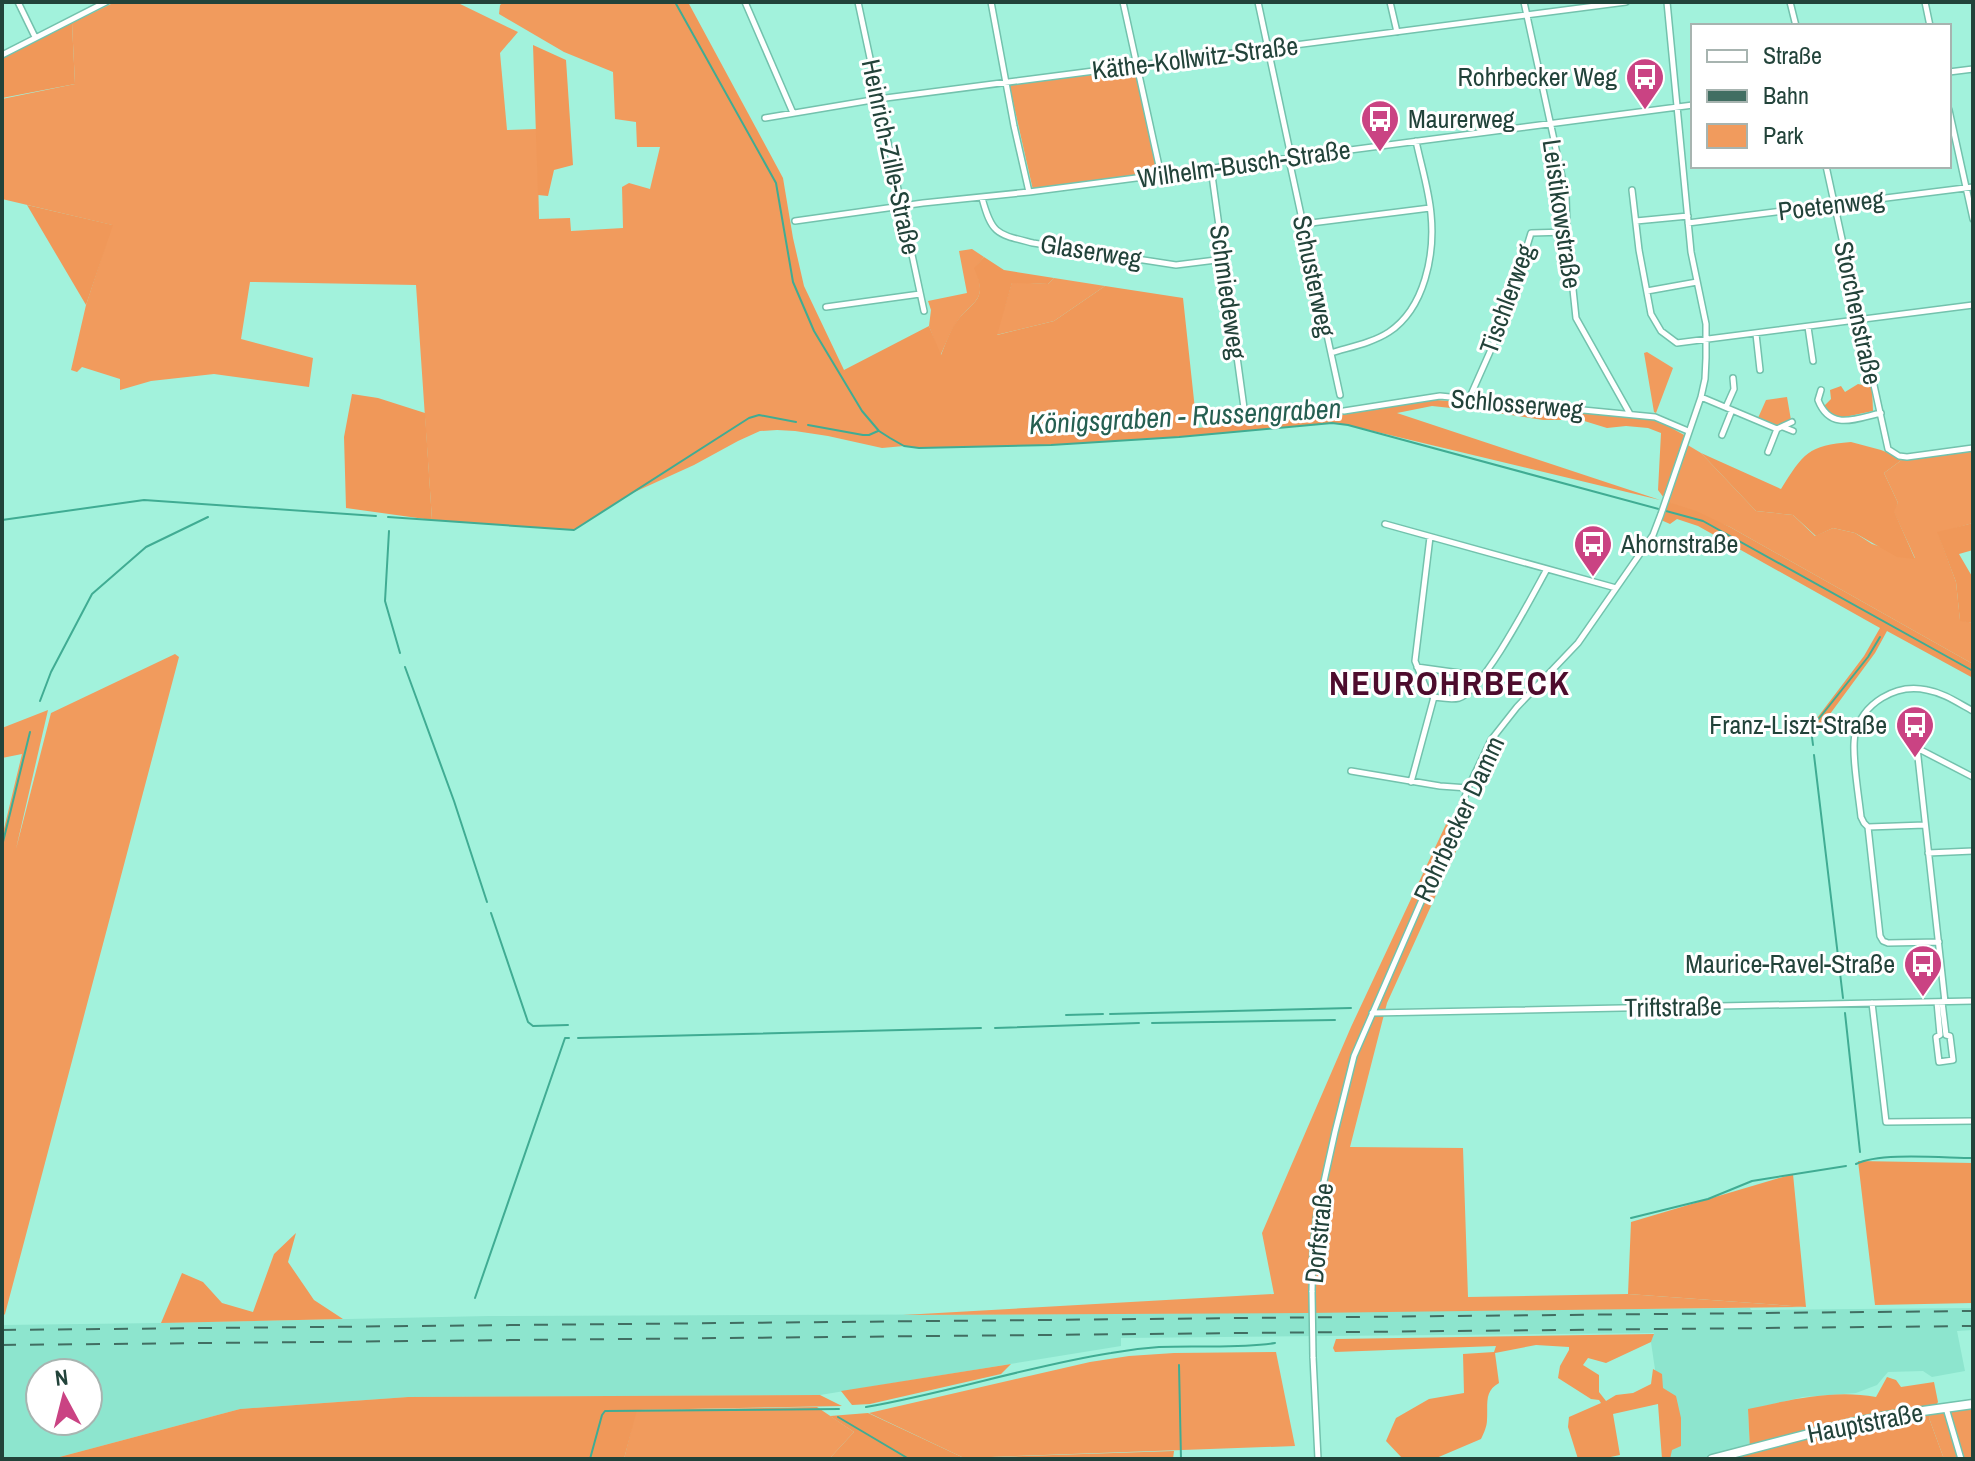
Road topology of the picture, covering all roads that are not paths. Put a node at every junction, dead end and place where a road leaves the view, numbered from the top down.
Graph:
1 (18, 2) edge
2 (106, 2) edge
3 (745, 2) edge
4 (858, 2) edge
5 (991, 2) edge
6 (1123, 2) edge
7 (1258, 2) edge
8 (1390, 2) edge
9 (1524, 2) edge
10 (1626, 2) edge
11 (1667, 2) edge
12 (1790, 2) edge
13 (1925, 2) edge
14 (1526, 15) junction
15 (1796, 24) edge
16 (1930, 24) edge
17 (1397, 32) junction
18 (35, 37) junction
19 (1268, 48) junction
20 (2, 55) edge
21 (1137, 65) junction
22 (1973, 69) edge
23 (1951, 72) edge
24 (1006, 82) junction
25 (878, 99) junction
26 (1691, 105) edge
27 (1676, 107) junction
28 (793, 113) junction
29 (1951, 117) edge
30 (765, 118) dead end
31 (1550, 124) junction
32 (1416, 141) junction
33 (1290, 157) junction
34 (1211, 168) junction
35 (1826, 168) edge
36 (1161, 175) junction
37 (1970, 188) edge
38 (1632, 190) dead end
39 (1029, 192) junction
40 (982, 198) junction
41 (1835, 205) junction
42 (901, 207) junction
43 (1430, 208) junction
44 (1688, 219) junction
45 (1973, 219) edge
46 (795, 221) dead end
47 (1636, 221) junction
48 (1303, 224) junction
49 (1567, 232) junction
50 (1224, 259) junction
51 (1697, 282) junction
52 (1647, 291) junction
53 (920, 294) junction
54 (1973, 305) edge
55 (826, 307) dead end
56 (924, 311) dead end
57 (1859, 319) junction
58 (1808, 327) junction
59 (1756, 334) junction
60 (1707, 340) junction
61 (1331, 353) junction
62 (1813, 361) dead end
63 (1760, 370) dead end
64 (1733, 378) dead end
65 (1821, 390) dead end
66 (1340, 395) dead end
67 (1701, 397) junction
68 (1469, 399) junction
69 (1729, 408) junction
70 (1344, 411) dead end
71 (1881, 413) junction
72 (1630, 414) junction
73 (1245, 415) dead end
74 (1792, 422) dead end
75 (1780, 428) junction
76 (1793, 431) dead end
77 (1688, 433) junction
78 (1722, 435) dead end
79 (1973, 448) edge
80 (1768, 452) dead end
81 (1385, 524) dead end
82 (1430, 537) junction
83 (1547, 569) junction
84 (1616, 588) junction
85 (1417, 667) junction
86 (1482, 677) junction
87 (1434, 697) junction
88 (1973, 711) edge
89 (1351, 771) dead end
90 (1973, 777) edge
91 (1411, 782) junction
92 (1468, 788) junction
93 (1925, 825) junction
94 (1868, 827) junction
95 (1973, 851) edge
96 (1928, 853) junction
97 (1939, 942) junction
98 (1973, 1001) edge
99 (1941, 1002) junction
100 (1872, 1003) junction
101 (1372, 1013) junction
102 (1943, 1035) junction
103 (1973, 1121) edge
104 (1973, 1404) edge
105 (1946, 1408) junction
106 (1318, 1459) edge
107 (1712, 1459) edge
108 (1961, 1459) edge

1 - 18 street
2 - 18 street
3 - 28 street
4 - 25 street, Heinrich-Zille-Straße
5 - 24 street
6 - 21 street
7 - 19 street, Schusterweg
8 - 17 street
9 - 14 street, Leistikowstraße
10 - 14 street, Käthe-Kollwitz-Straße
11 - 27 street
12 - 15 street
13 - 16 street
14 - 17 street, Käthe-Kollwitz-Straße
14 - 31 street, Leistikowstraße
17 - 19 street, Käthe-Kollwitz-Straße
18 - 20 street
19 - 21 street, Käthe-Kollwitz-Straße
19 - 33 street, Schusterweg
21 - 24 street, Käthe-Kollwitz-Straße
21 - 36 street
22 - 23 street
24 - 25 street, Käthe-Kollwitz-Straße
24 - 39 street
25 - 28 street, Käthe-Kollwitz-Straße
25 - 42 street, Heinrich-Zille-Straße
26 - 27 street, Wilhelm-Busch-Straße
27 - 31 street, Wilhelm-Busch-Straße
27 - 44 street
28 - 30 street, Käthe-Kollwitz-Straße
29 - 37 street
31 - 32 street, Wilhelm-Busch-Straße
31 - 49 street, Leistikowstraße
32 - 33 street, Wilhelm-Busch-Straße
32 - 43 street
33 - 34 street, Wilhelm-Busch-Straße
33 - 48 street, Schusterweg
34 - 36 street, Wilhelm-Busch-Straße
34 - 50 street, Schmiedeweg
35 - 41 street, Storchenstraße
36 - 39 street, Wilhelm-Busch-Straße
37 - 41 street, Poetenweg
37 - 45 street
38 - 47 street
39 - 40 street, Wilhelm-Busch-Straße
40 - 42 street, Wilhelm-Busch-Straße
40 - 50 street, Glaserweg
41 - 44 street, Poetenweg
41 - 57 street, Storchenstraße
42 - 46 street, Wilhelm-Busch-Straße
42 - 53 street, Heinrich-Zille-Straße
43 - 48 street
43 - 61 street
44 - 47 street
44 - 51 street
47 - 52 street
48 - 61 street, Schusterweg
49 - 68 street, Tischlerweg
49 - 72 street, Leistikowstraße
50 - 73 street, Schmiedeweg
51 - 52 street
51 - 60 street
52 - 60 street
53 - 55 street
53 - 56 street, Heinrich-Zille-Straße
54 - 57 street
57 - 58 street
57 - 71 street, Storchenstraße
58 - 59 street
58 - 62 street
59 - 60 street
59 - 63 street
60 - 67 street
61 - 66 street, Schusterweg
64 - 69 street
65 - 71 street, Storchenstraße
67 - 69 street
67 - 77 street
68 - 70 street, Schlosserweg
68 - 72 street, Schlosserweg
69 - 75 street
69 - 78 street
71 - 79 street, Storchenstraße
72 - 77 street, Schlosserweg
74 - 75 street
75 - 76 street
75 - 80 street
77 - 84 street, Rohrbecker Damm
81 - 82 street
82 - 83 street
82 - 85 street
83 - 84 street
83 - 86 street
84 - 92 street, Rohrbecker Damm
85 - 86 street
85 - 87 street
86 - 87 street
87 - 91 street
88 - 94 street
89 - 91 street
90 - 93 street
91 - 92 street
92 - 101 street, Rohrbecker Damm
93 - 94 street
93 - 96 street
94 - 97 street
95 - 96 street
96 - 97 street
97 - 99 street
98 - 99 street, Triftstraße
99 - 100 street, Triftstraße
99 - 102 street
100 - 101 street, Triftstraße
100 - 103 street
101 - 106 street, Dorfstraße, bridge
102 - 102 street
104 - 105 street, Hauptstraße
105 - 107 street, Hauptstraße
105 - 108 street

